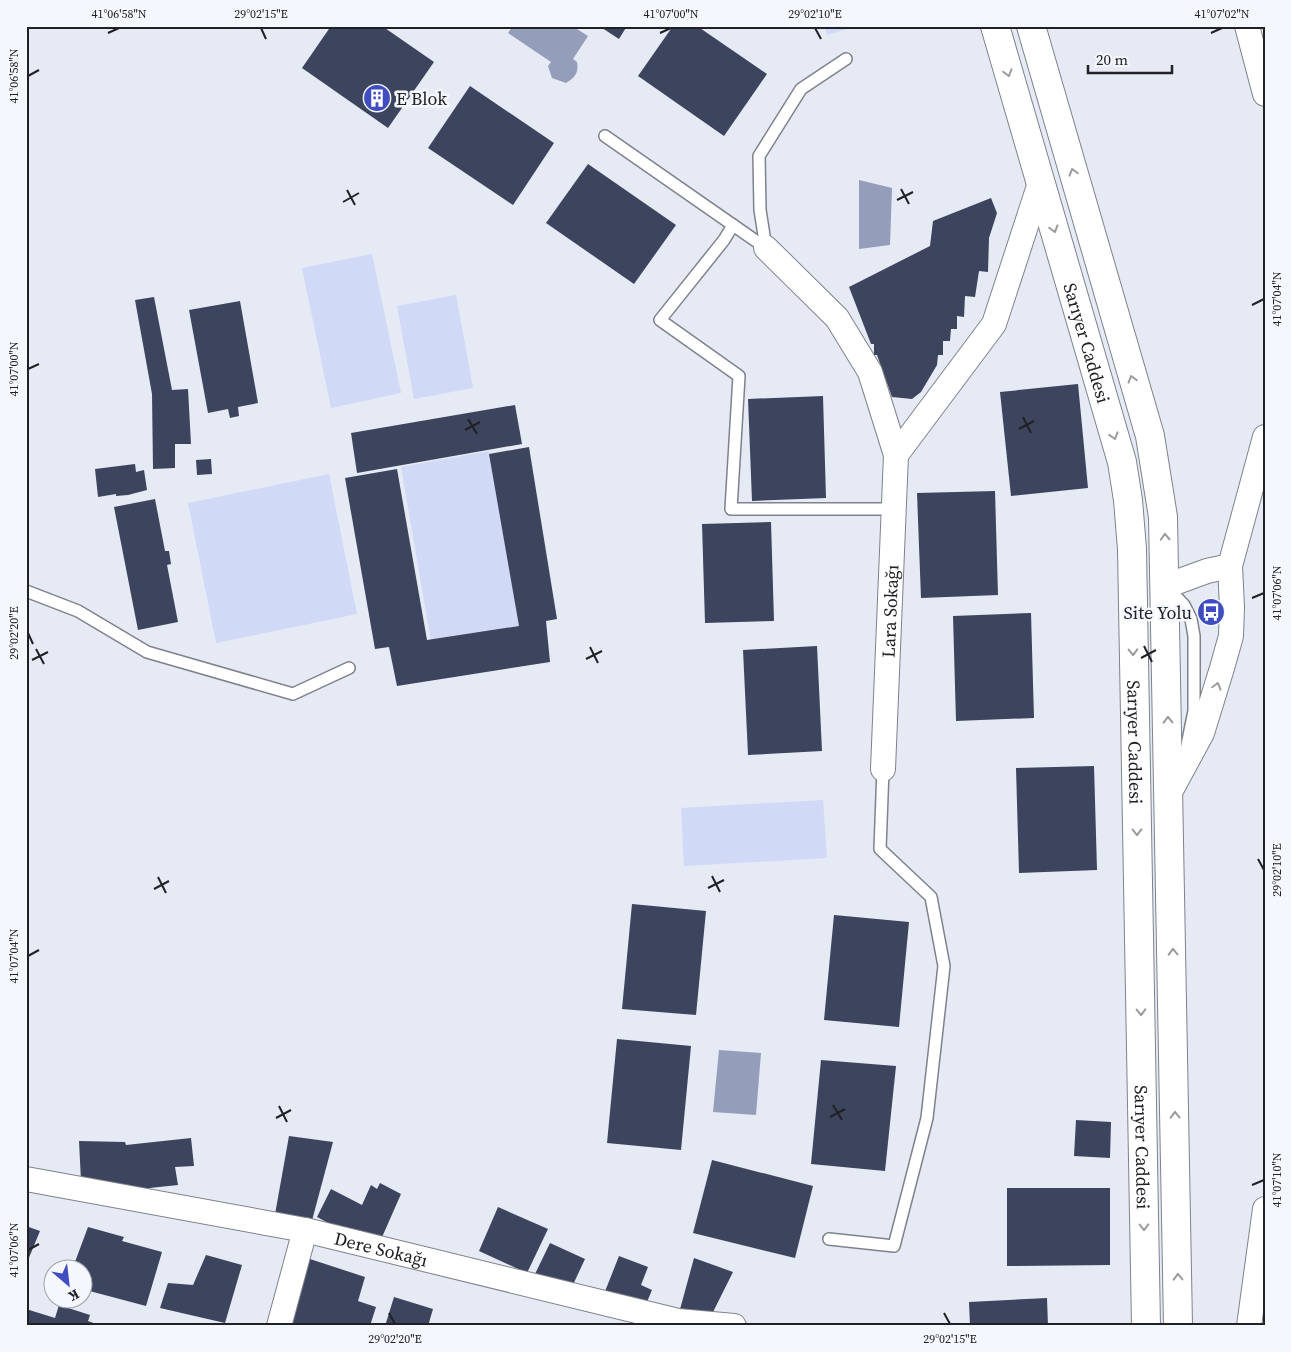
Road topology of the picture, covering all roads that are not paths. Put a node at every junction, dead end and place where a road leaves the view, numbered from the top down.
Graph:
1 (995, 26) edge
2 (1031, 26) edge
3 (1247, 26) edge
4 (846, 59) dead end
5 (1265, 94) edge
6 (605, 136) dead end
7 (1040, 182) junction
8 (733, 225) junction
9 (766, 248) junction
10 (1265, 437) edge
11 (896, 455) junction
12 (894, 508) junction
13 (1230, 566) junction
14 (1166, 586) junction
15 (26, 591) edge
16 (1132, 604) junction
17 (349, 668) dead end
18 (883, 769) joint
19 (1169, 794) junction
20 (26, 1179) edge
21 (1265, 1209) edge
22 (304, 1230) junction
23 (830, 1240) dead end
24 (280, 1326) edge
25 (734, 1326) edge
26 (1146, 1326) edge
27 (1178, 1326) edge
28 (1249, 1326) edge

1 -> 7 main road, Sarıyer Caddesi
14 -> 2 main road, Sarıyer Caddesi
3 - 5 street
4 - 9 lane
6 - 8 lane
7 - 11 street
7 -> 16 main road, Sarıyer Caddesi
8 - 9 lane
8 - 12 lane
9 - 11 street, Lara Sokağı
10 - 13 street
11 - 12 street, Lara Sokağı
12 - 18 street, Lara Sokağı
13 - 14 street
19 -> 13 street
14 - 16 main road
19 -> 14 main road, Sarıyer Caddesi
15 - 17 lane
16 -> 26 main road, Sarıyer Caddesi
18 - 23 lane
27 -> 19 main road, Sarıyer Caddesi
20 - 22 street, Dere Sokağı
21 - 28 street
22 - 24 street
22 - 25 street, Dere Sokağı

